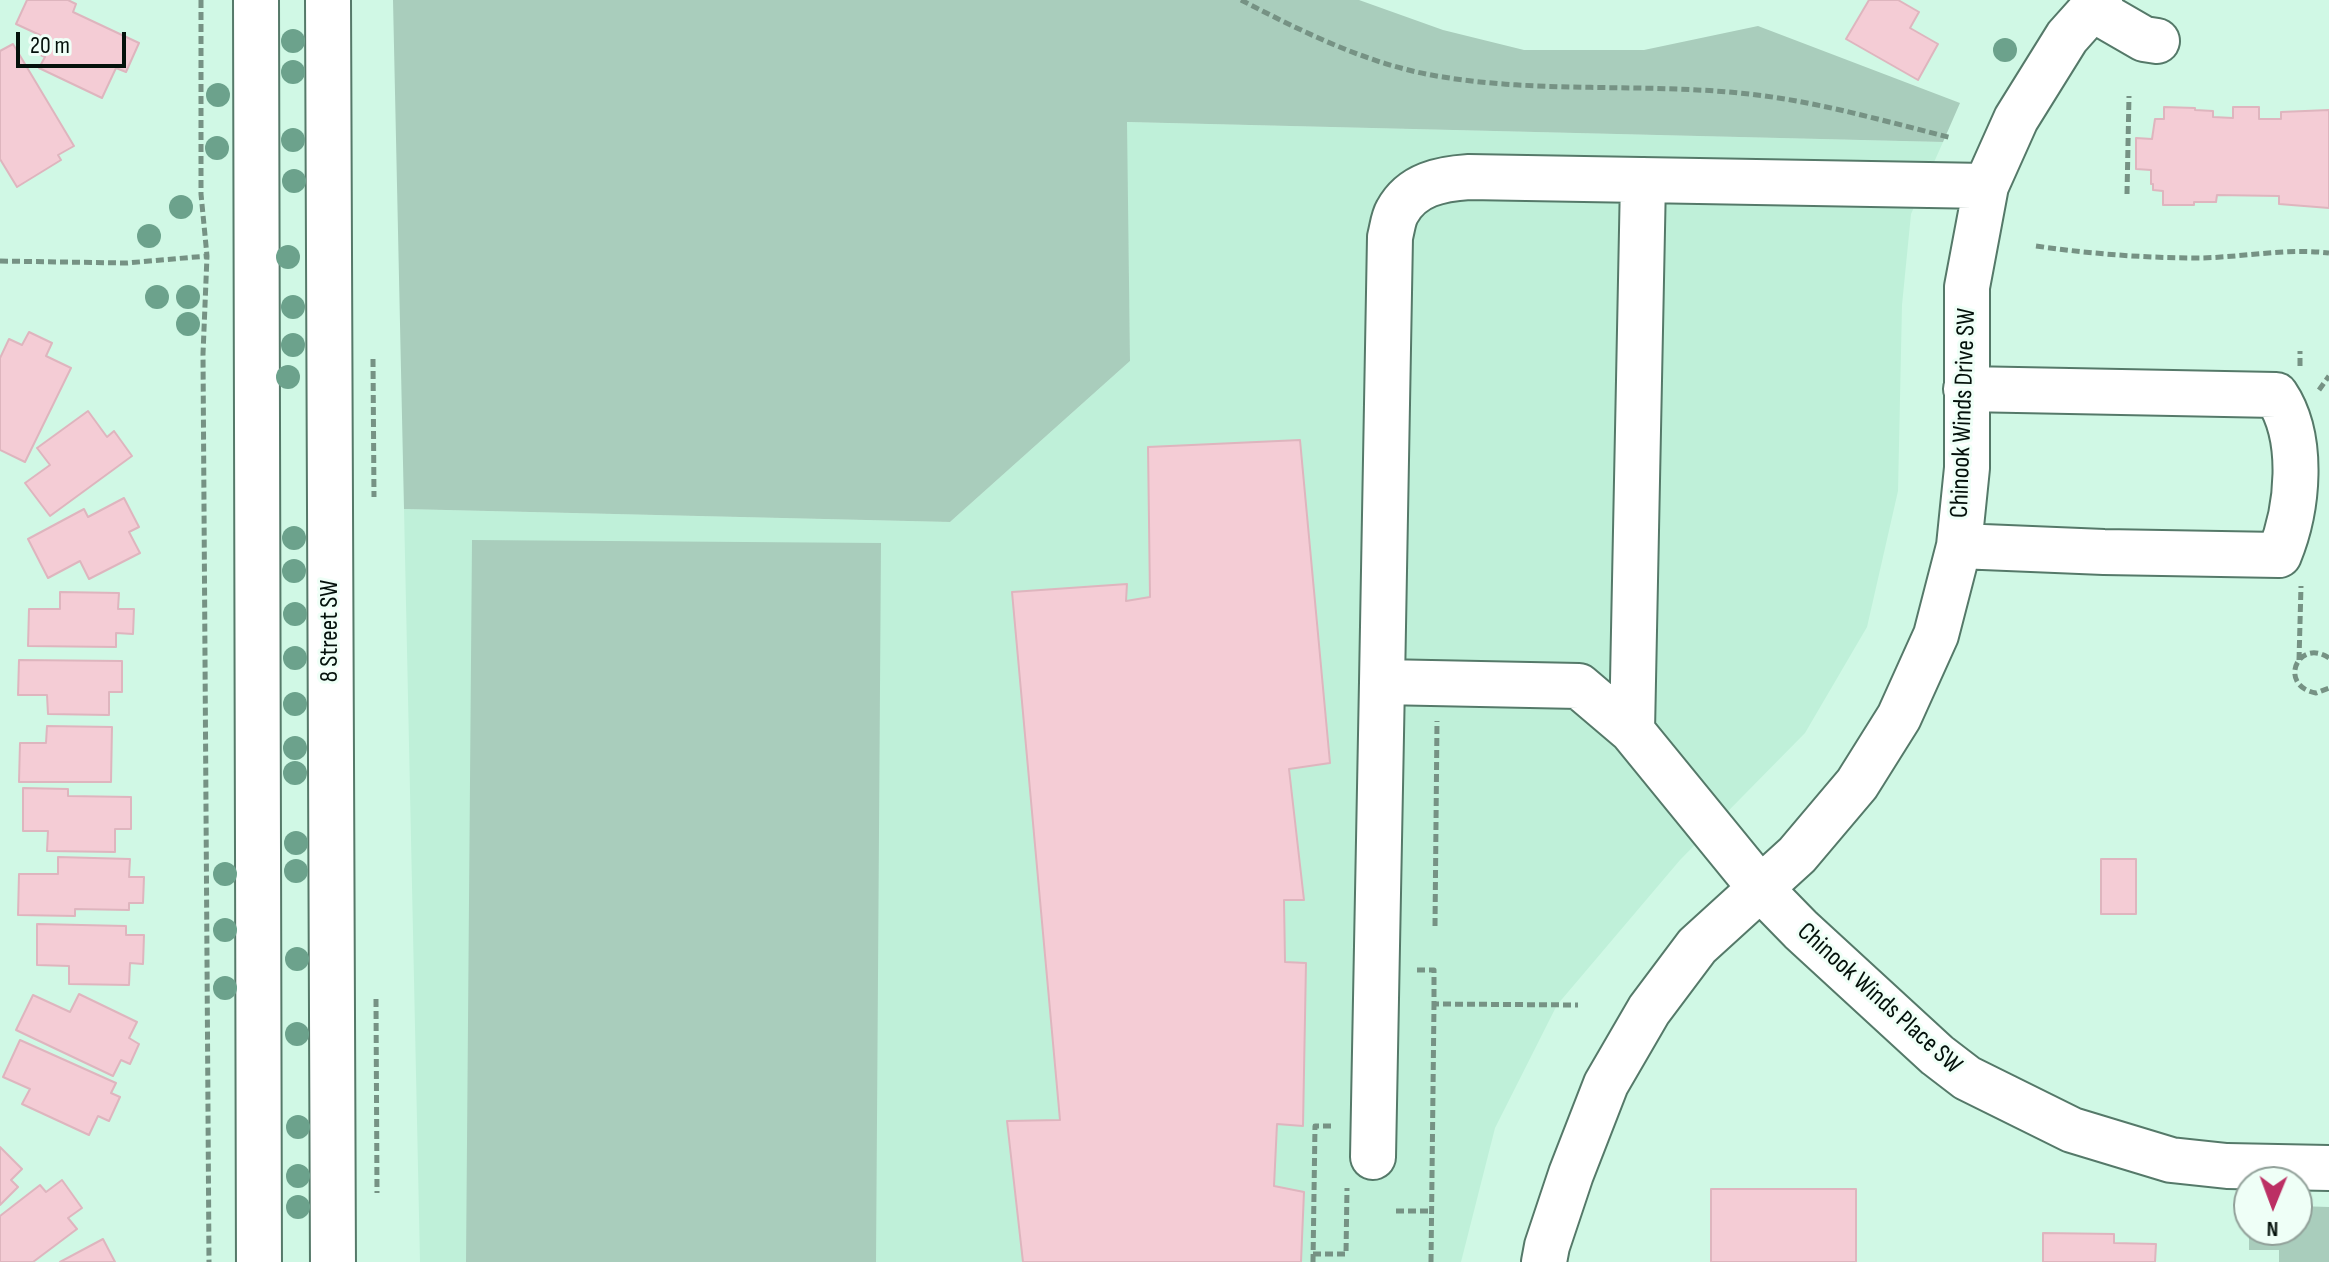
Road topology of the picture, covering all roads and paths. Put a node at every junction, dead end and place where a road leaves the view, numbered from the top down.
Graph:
1 (201, 0) edge
2 (256, 0) edge
3 (328, 0) edge
4 (1241, 0) edge
5 (2096, 5) edge
6 (2157, 41) dead end
7 (2129, 96) dead end
8 (1952, 138) dead end
9 (1643, 180) junction
10 (1986, 186) junction
11 (2127, 194) dead end
12 (2036, 246) dead end
13 (2329, 253) edge
14 (207, 256) junction
15 (0, 261) edge
16 (1966, 389) junction
17 (1959, 546) junction
18 (2329, 658) edge
19 (1382, 682) junction
20 (2329, 688) edge
21 (1437, 709) dead end
22 (1632, 731) junction
23 (1761, 889) junction
24 (1435, 926) dead end
25 (1434, 970) dead end
26 (1434, 1004) junction
27 (1578, 1005) dead end
28 (1337, 1126) dead end
29 (1373, 1157) dead end
30 (2329, 1168) edge
31 (1396, 1211) dead end
32 (1432, 1211) junction
33 (209, 1262) edge
34 (259, 1262) edge
35 (333, 1262) edge
36 (1313, 1262) edge
37 (1431, 1262) edge
38 (1544, 1262) edge

1 - 14 path
2 - 34 main road
3 - 35 main road, 8 Street SW
4 - 8 path
5 - 6 main road
5 - 10 main road, Chinook Winds Drive SW
7 - 11 path
9 - 10 main road
9 - 19 main road
9 - 22 main road
10 - 16 main road, Chinook Winds Drive SW
12 - 13 path
14 - 15 path
14 - 33 path
16 - 17 main road, Chinook Winds Drive SW
16 - 17 main road
17 - 23 main road, Chinook Winds Drive SW
18 - 20 path
19 - 22 main road, Chinook Winds Place SW
19 - 29 main road
21 - 24 path
22 - 23 main road, Chinook Winds Place SW
23 - 30 main road, Chinook Winds Place SW
23 - 38 main road, Chinook Winds Drive SW
25 - 26 path
26 - 27 path
26 - 32 path
28 - 36 path
31 - 32 path
32 - 37 path

